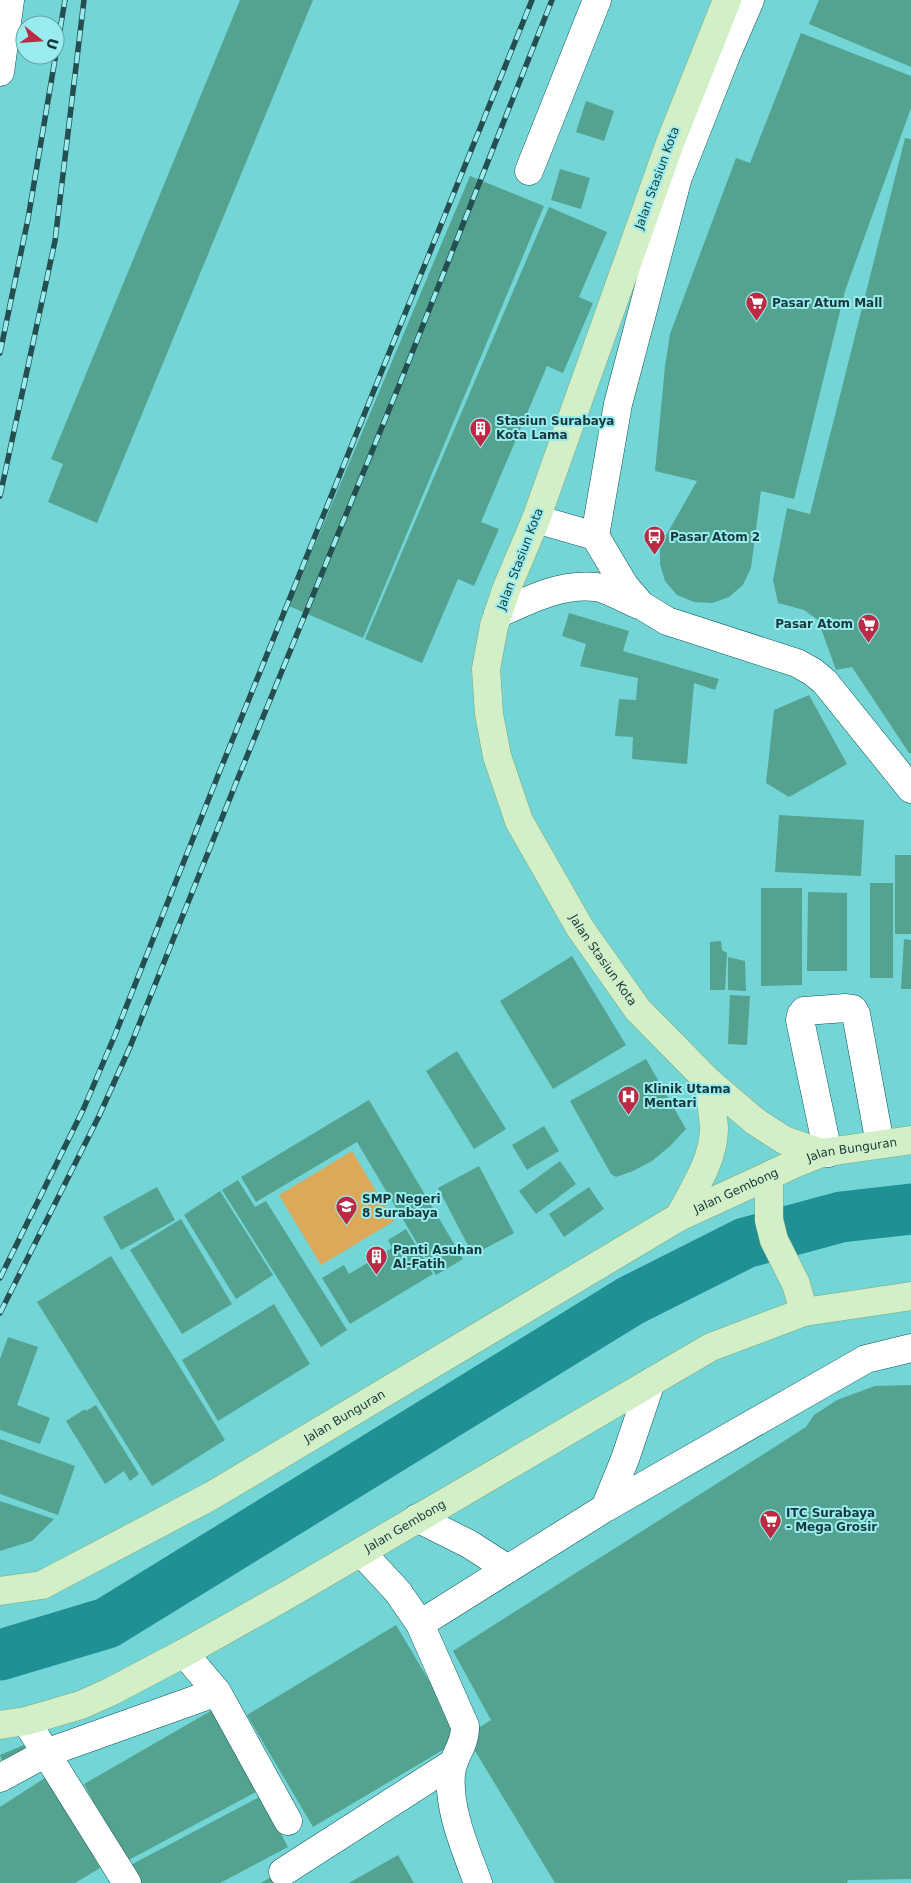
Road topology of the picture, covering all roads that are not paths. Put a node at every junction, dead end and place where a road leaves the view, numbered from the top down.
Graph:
1 (10, 0) edge
2 (597, 0) edge
3 (750, 0) edge
4 (720, 2) edge
5 (0, 72) edge
6 (529, 171) dead end
7 (536, 519) junction
8 (595, 536) junction
9 (641, 605) junction
10 (498, 614) junction
11 (911, 789) edge
12 (709, 1082) junction
13 (911, 1140) edge
14 (880, 1144) junction
15 (825, 1153) junction
16 (794, 1164) joint
17 (769, 1176) junction
18 (679, 1217) junction
19 (911, 1296) edge
20 (804, 1312) junction
21 (911, 1348) edge
22 (652, 1382) junction
23 (604, 1508) junction
24 (417, 1518) junction
25 (361, 1552) junction
26 (508, 1569) junction
27 (0, 1591) edge
28 (420, 1624) junction
29 (184, 1653) junction
30 (217, 1692) junction
31 (13, 1723) edge
32 (46, 1753) junction
33 (453, 1763) junction
34 (0, 1778) edge
35 (288, 1821) dead end
36 (283, 1872) dead end
37 (127, 1883) edge
38 (478, 1883) edge

1 - 5 street
2 - 6 street
3 - 8 street
4 - 7 main road, Jalan Stasiun Kota
7 - 8 street
7 - 10 main road, Jalan Stasiun Kota
8 - 9 street
9 - 10 street
9 - 11 street
10 - 12 main road, Jalan Stasiun Kota
12 - 15 main road, Jalan Stasiun Kota
12 - 18 main road
13 - 14 main road, Jalan Bunguran
14 - 15 main road, Jalan Bunguran
14 - 15 street
15 - 16 main road, Jalan Bunguran
16 - 17 main road, Jalan Gembong
17 - 18 main road, Jalan Gembong
17 - 20 main road
18 - 27 main road, Jalan Bunguran
19 - 20 main road
20 - 22 main road, Jalan Gembong
21 - 23 street
22 - 23 street
22 - 24 main road, Jalan Gembong
23 - 26 street
24 - 25 main road, Jalan Gembong
24 - 26 street
25 - 28 street
25 - 29 main road, Jalan Gembong
26 - 28 street
28 - 33 street
29 - 30 street
29 - 31 main road, Jalan Gembong
30 - 32 street
30 - 35 street
31 - 32 street
32 - 34 street
32 - 37 street
33 - 36 street
33 - 38 street

